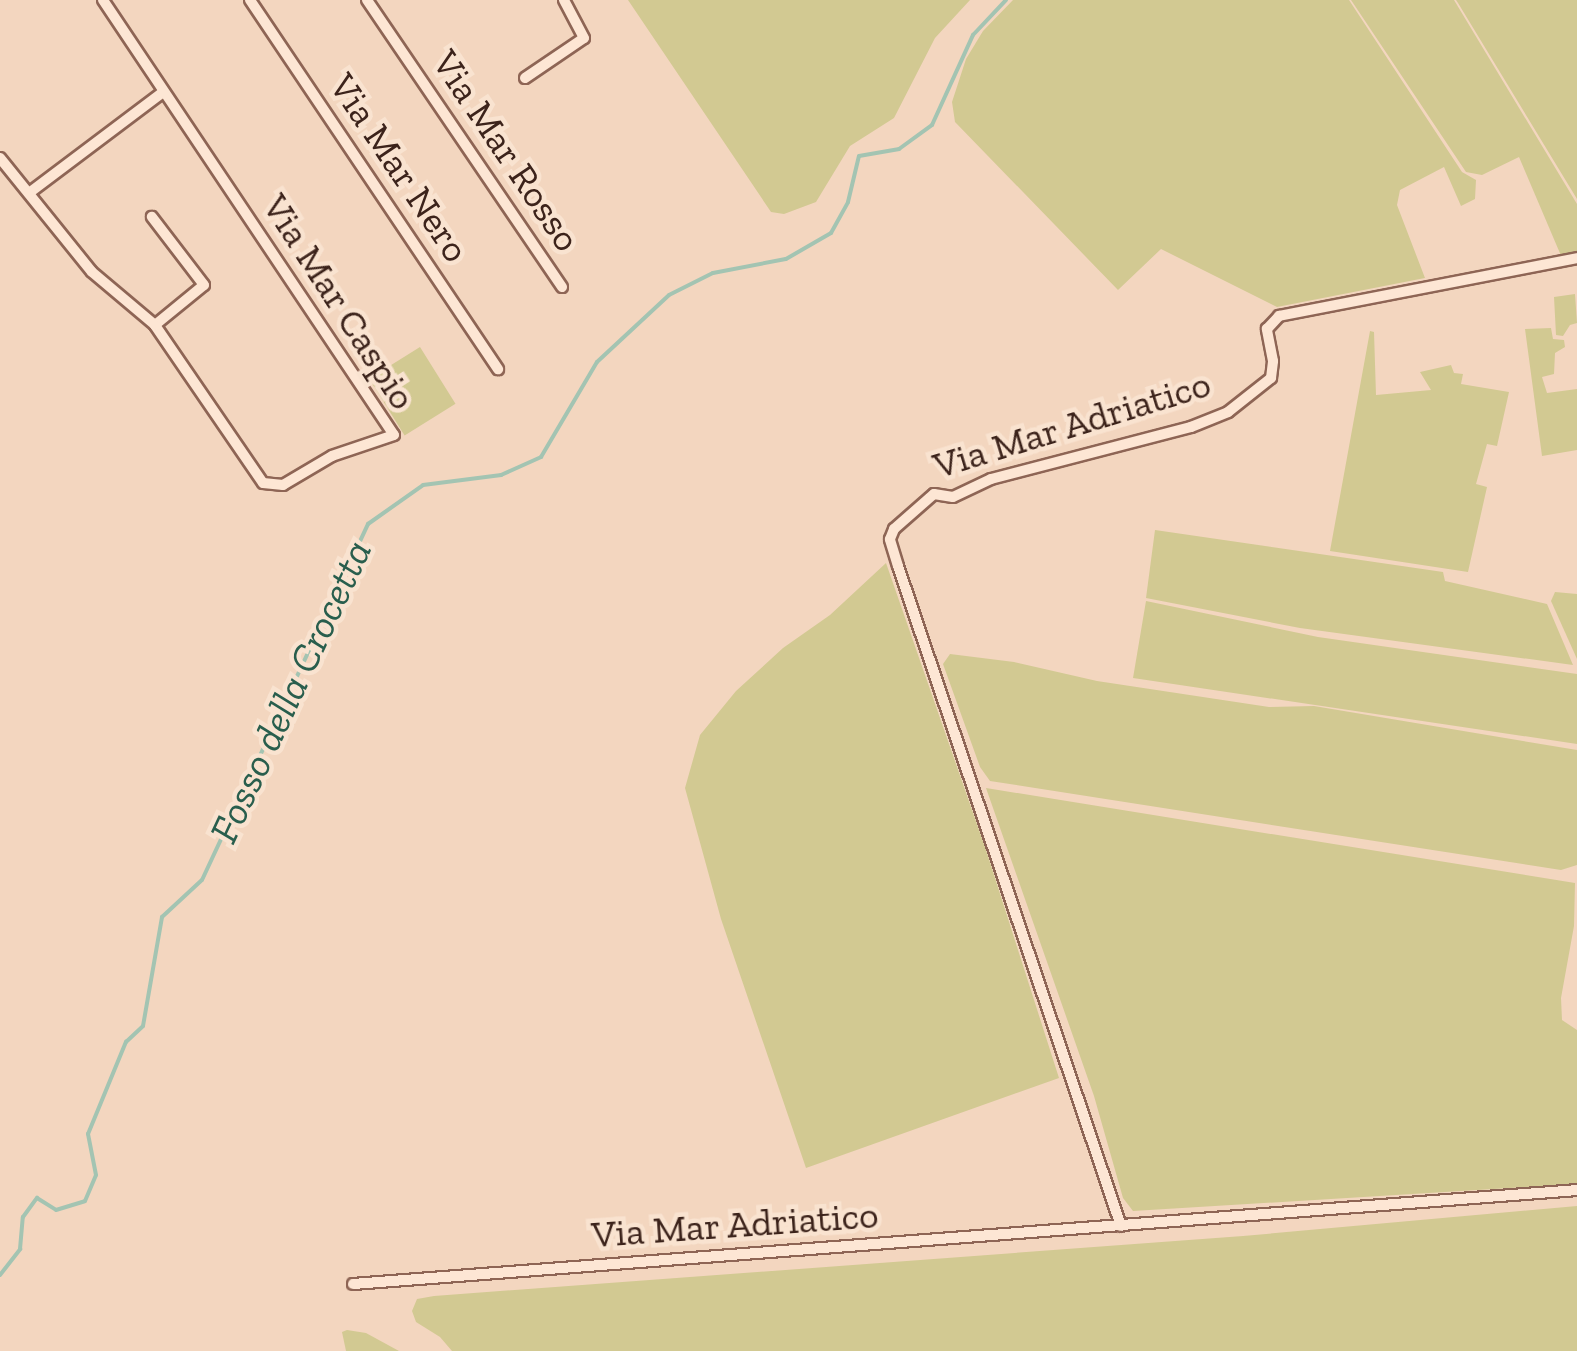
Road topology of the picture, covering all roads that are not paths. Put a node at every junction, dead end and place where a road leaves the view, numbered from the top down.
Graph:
1 (103, 0) edge
2 (250, 0) edge
3 (368, 0) edge
4 (564, 0) edge
5 (525, 78) dead end
6 (164, 92) junction
7 (0, 158) edge
8 (28, 194) junction
9 (152, 217) dead end
10 (1577, 258) edge
11 (562, 287) dead end
12 (155, 324) junction
13 (498, 369) dead end
14 (1577, 1190) edge
15 (1121, 1226) junction
16 (352, 1284) dead end

1 - 6 street, Via Mar Caspio
2 - 13 street, Via Mar Nero
3 - 11 street, Via Mar Rosso
4 - 5 street
6 - 8 street
6 - 12 street, Via Mar Caspio
7 - 8 street
8 - 12 street
9 - 12 street
10 - 15 street, Via Mar Adriatico
14 - 15 street, Via Mar Adriatico
15 - 16 street, Via Mar Adriatico

